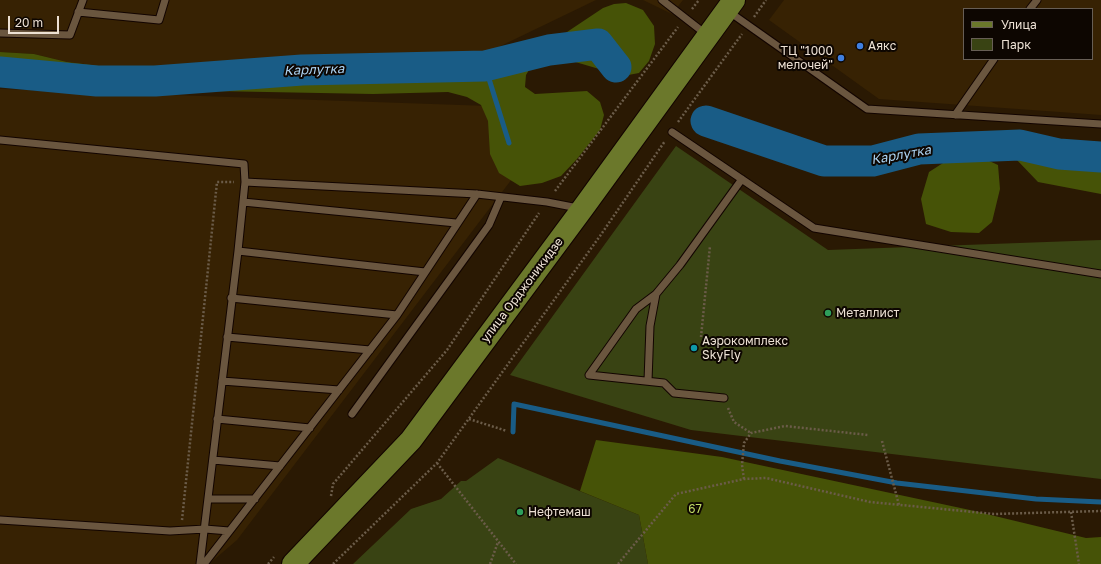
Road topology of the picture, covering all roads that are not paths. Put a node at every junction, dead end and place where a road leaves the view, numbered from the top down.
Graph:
1 (83, 0) edge
2 (165, 0) edge
3 (662, 0) edge
4 (1037, 0) edge
5 (730, 5) edge
6 (1031, 8) edge
7 (78, 12) junction
8 (0, 33) edge
9 (708, 37) junction
10 (993, 60) edge
11 (955, 115) junction
12 (1101, 124) edge
13 (672, 132) road end
14 (0, 140) edge
15 (742, 179) junction
16 (245, 182) junction
17 (476, 194) junction
18 (501, 197) junction
19 (243, 202) junction
20 (583, 208) junction
21 (456, 223) junction
22 (238, 251) junction
23 (425, 272) junction
24 (1101, 274) edge
25 (656, 294) junction
26 (231, 298) junction
27 (397, 316) junction
28 (227, 337) junction
29 (370, 350) junction
30 (648, 381) junction
31 (222, 382) junction
32 (339, 390) junction
33 (724, 398) road end
34 (352, 414) dead end
35 (217, 419) junction
36 (310, 428) junction
37 (213, 460) junction
38 (280, 466) junction
39 (208, 499) junction
40 (254, 499) junction
41 (0, 520) edge
42 (205, 529) junction
43 (229, 531) junction
44 (200, 564) edge
45 (204, 564) edge
46 (293, 564) edge

1 - 7 lane
2 - 7 lane
3 - 9 lane
4 - 6 lane
5 - 9 main road, улица Орджоникидзе
5 - 11 lane
7 - 8 lane
9 - 20 main road, улица Орджоникидзе
10 - 11 lane
11 - 12 lane
13 - 15 lane
14 - 16 lane
15 - 24 lane
15 - 25 lane
16 - 17 lane
16 - 19 lane
17 - 18 lane
17 - 21 lane
18 - 20 lane
18 - 34 lane
19 - 21 lane
19 - 22 lane
20 - 46 main road, улица Орджоникидзе
21 - 23 lane
22 - 23 lane
22 - 26 lane
23 - 27 lane
25 - 30 lane
25 - 30 lane
26 - 27 lane
26 - 28 lane
27 - 29 lane
28 - 29 lane
28 - 31 lane
29 - 32 lane
30 - 33 lane
31 - 32 lane
31 - 35 lane
32 - 36 lane
35 - 36 lane
35 - 37 lane
36 - 38 lane
37 - 38 lane
37 - 39 lane
38 - 40 lane
39 - 40 lane
39 - 42 lane
40 - 43 lane
41 - 42 lane
42 - 43 lane
42 - 44 lane
43 - 45 lane

